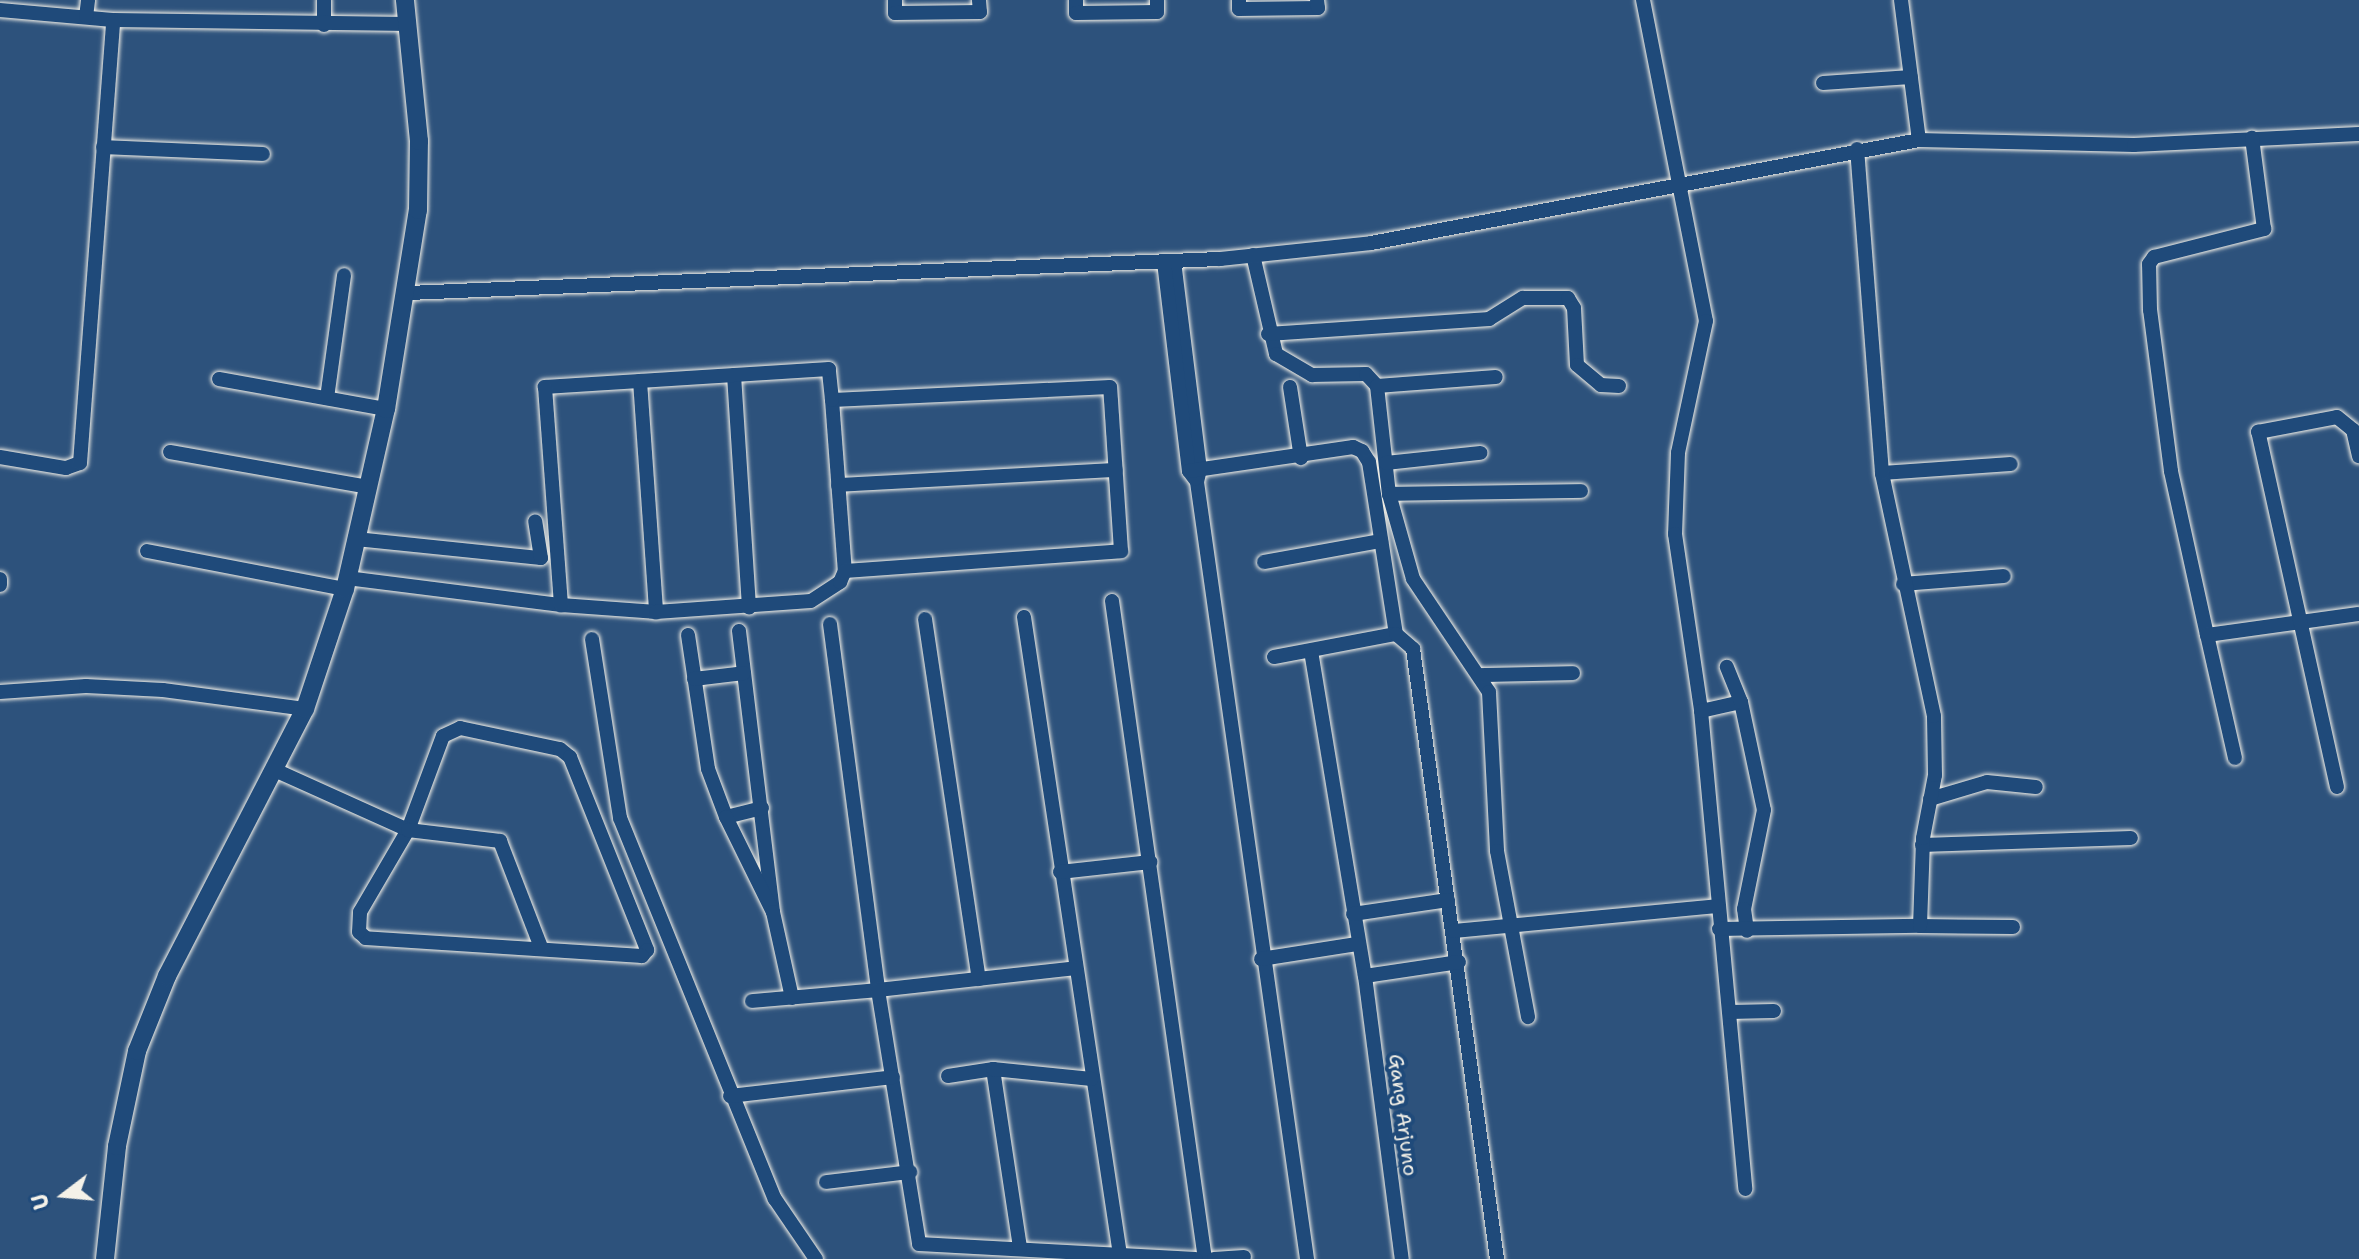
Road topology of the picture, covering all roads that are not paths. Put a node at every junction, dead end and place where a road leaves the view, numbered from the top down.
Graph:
1 (88, 0) edge
2 (324, 0) edge
3 (405, 0) edge
4 (895, 0) edge
5 (979, 0) edge
6 (1076, 0) edge
7 (1157, 0) edge
8 (1239, 0) edge
9 (1317, 0) edge
10 (1643, 0) edge
11 (1901, 0) edge
12 (0, 10) edge
13 (86, 17) junction
14 (113, 20) junction
15 (408, 24) junction
16 (324, 25) junction
17 (1911, 77) junction
18 (1823, 83) dead end
19 (2359, 134) edge
20 (2252, 138) junction
21 (1919, 140) junction
22 (108, 147) junction
23 (1857, 149) junction
24 (263, 154) dead end
25 (1682, 185) junction
26 (1253, 255) junction
27 (1169, 262) junction
28 (344, 275) dead end
29 (408, 293) junction
30 (1268, 334) junction
31 (734, 375) junction
32 (1496, 377) dead end
33 (219, 379) dead end
34 (640, 381) junction
35 (1377, 386) junction
36 (1619, 386) dead end
37 (1290, 387) dead end
38 (327, 398) junction
39 (832, 400) junction
40 (386, 409) junction
41 (170, 452) dead end
42 (1480, 453) dead end
43 (2359, 456) edge
44 (0, 457) edge
45 (1301, 458) junction
46 (1386, 463) junction
47 (2011, 464) dead end
48 (1116, 470) junction
49 (1882, 473) junction
50 (1196, 474) junction
51 (838, 485) junction
52 (368, 487) junction
53 (1581, 491) dead end
54 (1389, 494) junction
55 (535, 521) dead end
56 (356, 539) junction
57 (1381, 541) junction
58 (147, 551) dead end
59 (1264, 562) dead end
60 (845, 571) junction
61 (2004, 576) dead end
62 (346, 583) junction
63 (1903, 584) junction
64 (1112, 601) dead end
65 (561, 605) junction
66 (749, 608) junction
67 (656, 612) junction
68 (2359, 614) edge
69 (1024, 617) dead end
70 (925, 619) dead end
71 (2298, 623) junction
72 (830, 624) dead end
73 (739, 631) dead end
74 (1396, 634) junction
75 (688, 635) dead end
76 (2207, 635) junction
77 (592, 639) dead end
78 (1311, 651) junction
79 (1274, 657) dead end
80 (1727, 667) dead end
81 (744, 673) junction
82 (1573, 673) dead end
83 (1481, 675) junction
84 (694, 679) junction
85 (0, 692) edge
86 (1734, 703) junction
87 (305, 709) junction
88 (1701, 711) junction
89 (2235, 758) dead end
90 (286, 776) junction
91 (2036, 787) dead end
92 (2337, 787) dead end
93 (1930, 799) junction
94 (762, 808) junction
95 (726, 817) junction
96 (408, 830) junction
97 (2131, 838) dead end
98 (1922, 845) junction
99 (1150, 862) junction
100 (1060, 872) junction
101 (1448, 900) junction
102 (1717, 906) junction
103 (773, 912) junction
104 (1353, 914) junction
105 (1511, 922) junction
106 (1920, 926) junction
107 (2013, 927) dead end
108 (1734, 930) junction
109 (1454, 931) junction
110 (1357, 944) junction
111 (541, 947) junction
112 (1261, 959) junction
113 (1459, 962) junction
114 (1076, 968) junction
115 (1365, 976) junction
116 (979, 979) junction
117 (878, 990) junction
118 (792, 998) junction
119 (752, 1001) dead end
120 (1730, 1012) junction
121 (1771, 1012) dead end
122 (1528, 1017) dead end
123 (993, 1069) junction
124 (948, 1076) dead end
125 (893, 1077) junction
126 (1091, 1079) junction
127 (730, 1096) junction
128 (910, 1172) junction
129 (826, 1182) dead end
130 (1745, 1189) dead end
131 (1020, 1248) junction
132 (920, 1251) edge
133 (1120, 1255) junction
134 (1244, 1257) edge
135 (105, 1259) edge
136 (816, 1259) edge
137 (1196, 1259) edge
138 (1205, 1259) edge
139 (1214, 1259) edge
140 (1307, 1259) edge
141 (1402, 1259) edge
142 (1497, 1259) edge

1 - 13 street
2 - 16 street
3 - 15 street
4 - 5 street
6 - 7 street
8 - 9 street
10 - 25 street
11 - 17 street
12 - 13 street
13 - 14 street
14 - 16 street
14 - 22 street
15 - 16 street
15 - 29 street
17 - 18 street
17 - 21 street
19 - 20 street
20 - 21 street
20 - 76 street
21 - 23 street
22 - 24 street
22 - 44 street
23 - 25 street
23 - 49 street
25 - 26 street
25 - 88 street
26 - 27 street
26 - 30 street
27 - 29 street
27 - 50 street
28 - 38 street
29 - 40 street
30 - 35 street
30 - 36 street
31 - 34 street
31 - 39 street
31 - 66 street
32 - 35 street
33 - 38 street
34 - 65 street
34 - 67 street
35 - 46 street
37 - 45 street
38 - 40 street
39 - 48 street
39 - 51 street
40 - 52 street
41 - 52 street
42 - 46 street
43 - 71 street
45 - 50 street
45 - 57 street
46 - 54 street
47 - 49 street
48 - 51 street
48 - 60 street
49 - 63 street
50 - 112 street
51 - 60 street
52 - 56 street
53 - 54 street
54 - 83 street
55 - 56 street
56 - 62 street
57 - 59 street
57 - 74 street
58 - 62 street
60 - 66 street
61 - 63 street
62 - 65 street
62 - 87 street
63 - 93 street
64 - 99 street
65 - 67 street
66 - 67 street
68 - 71 street
69 - 100 street
70 - 116 street
71 - 76 street
71 - 92 street
72 - 117 street
73 - 81 street
74 - 78 street
74 - 101 street
75 - 84 street
76 - 89 street
77 - 127 street
78 - 79 street
78 - 104 street, Gang Arjuno
80 - 86 street
81 - 84 street
81 - 94 street
82 - 83 street
83 - 105 street
84 - 95 street
85 - 87 street
86 - 88 street
86 - 108 street
87 - 90 street
88 - 102 street
90 - 96 street
90 - 135 street
91 - 93 street
93 - 98 street
94 - 95 street
94 - 103 street
95 - 103 street
96 - 111 street
96 - 111 street
96 - 111 street
97 - 98 street
98 - 106 street
99 - 100 street
99 - 138 street
100 - 114 street
101 - 104 street
101 - 109 street
102 - 105 street
102 - 108 street
103 - 118 street
104 - 110 street, Gang Arjuno
105 - 109 street
105 - 122 street
106 - 107 street
106 - 108 street
108 - 120 street
109 - 113 street
110 - 112 street
110 - 115 street, Gang Arjuno
112 - 140 street
113 - 115 street
113 - 142 street
114 - 116 street
114 - 126 street
115 - 141 street, Gang Arjuno
116 - 117 street
117 - 118 street
117 - 125 street
118 - 119 street
120 - 121 street
120 - 130 street
123 - 124 street
123 - 126 street
123 - 131 street
125 - 127 street
125 - 128 street
126 - 133 street
127 - 136 street
128 - 129 street
128 - 132 street
131 - 132 street
131 - 133 street
133 - 137 street
134 - 139 street

